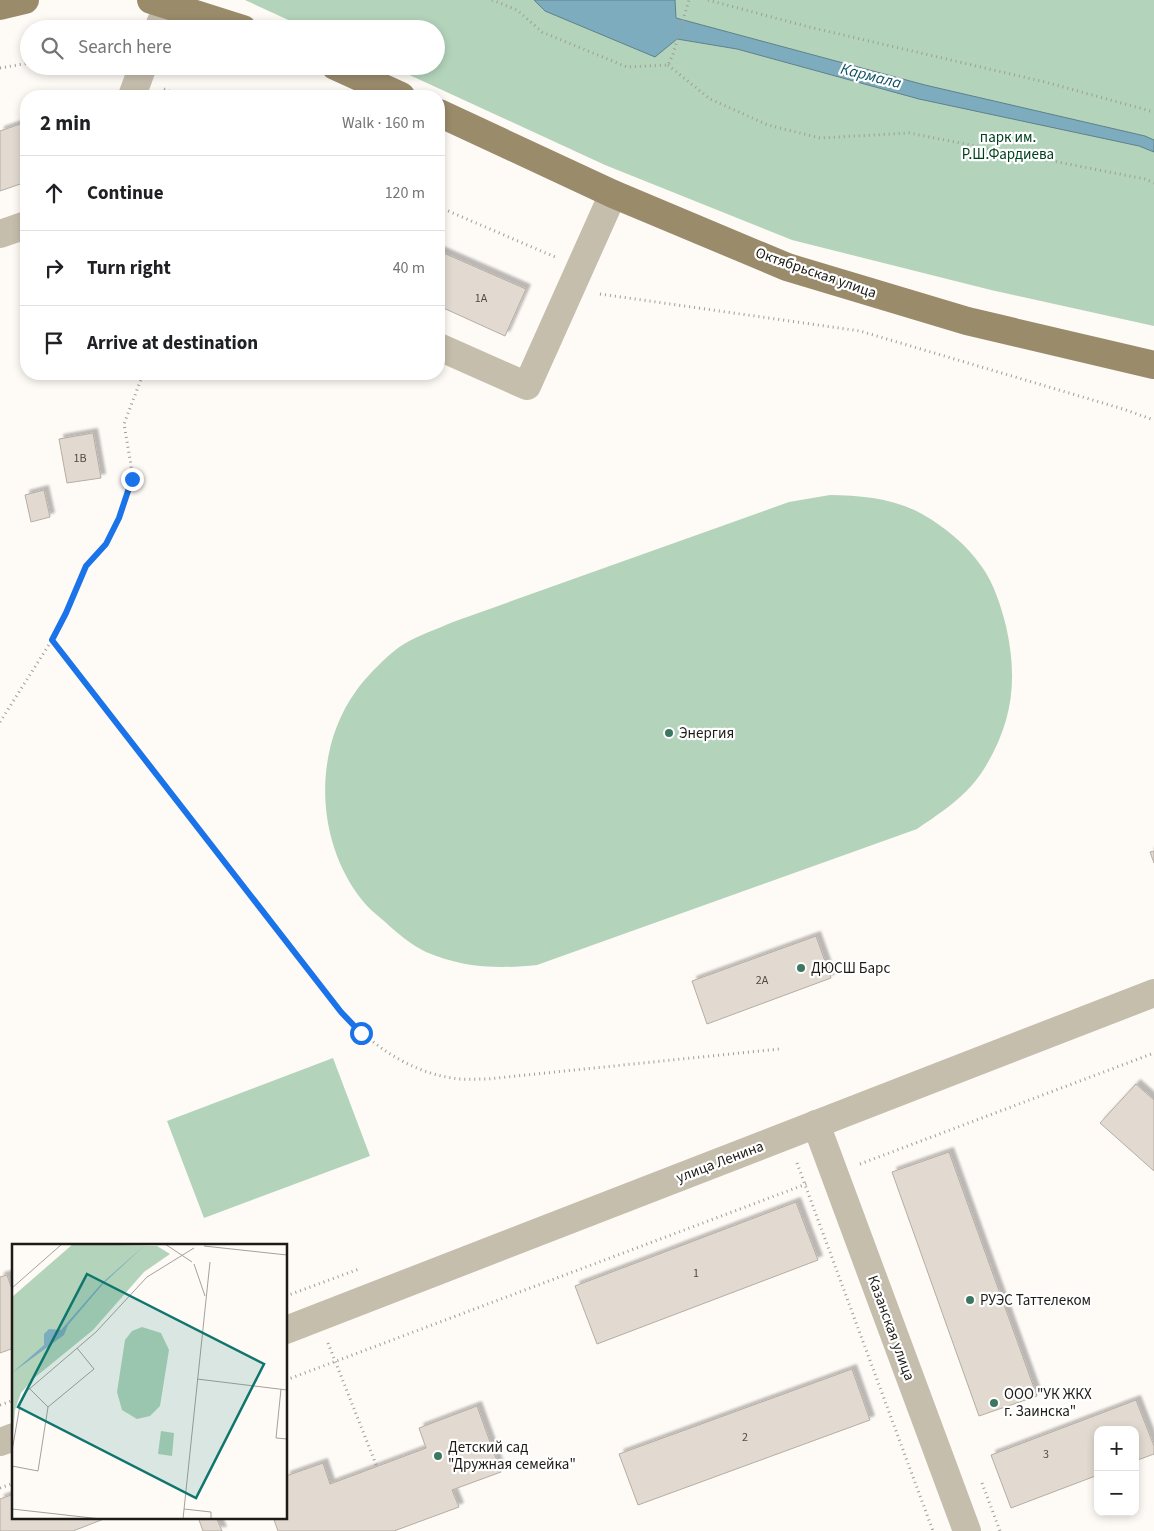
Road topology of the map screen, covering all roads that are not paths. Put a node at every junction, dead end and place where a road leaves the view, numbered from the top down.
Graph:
1 (25, 0) edge
2 (0, 6) edge
3 (159, 11) edge
4 (201, 20) edge
5 (139, 75) edge
6 (355, 75) edge
7 (134, 90) edge
8 (388, 90) edge
9 (445, 117) edge
10 (613, 194) junction
11 (20, 227) edge
12 (0, 234) edge
13 (445, 350) edge
14 (1154, 364) edge
15 (1154, 993) edge
16 (816, 1124) junction
17 (288, 1329) edge
18 (12, 1438) edge
19 (0, 1442) edge
20 (967, 1531) edge

1 - 2 main road
3 - 4 main road
5 - 7 street
6 - 8 main road
9 - 10 main road, Октябрьская улица
10 - 13 street
10 - 14 main road, Октябрьская улица
11 - 12 street
15 - 16 street, улица Ленина
16 - 17 street, улица Ленина
16 - 20 street, Казанская улица
18 - 19 street

